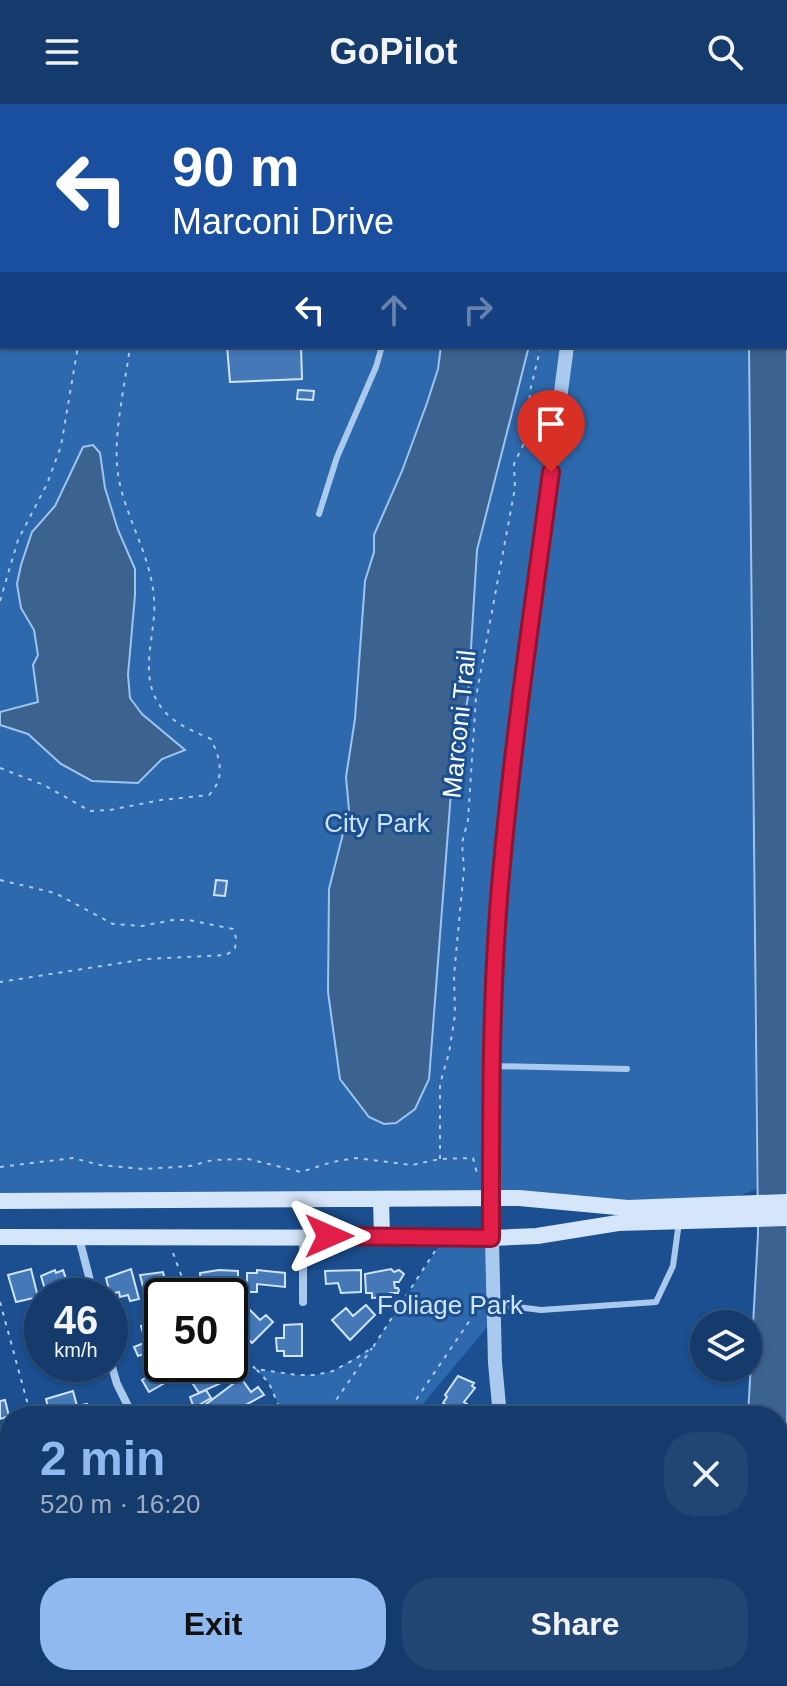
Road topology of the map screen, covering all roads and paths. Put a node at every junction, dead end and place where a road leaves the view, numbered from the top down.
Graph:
1 (78, 348) edge
2 (130, 348) edge
3 (381, 348) edge
4 (541, 348) edge
5 (567, 348) edge
6 (319, 514) dead end
7 (0, 601) edge
8 (0, 768) edge
9 (0, 880) edge
10 (0, 982) edge
11 (492, 1066) junction
12 (627, 1069) dead end
13 (440, 1159) junction
14 (0, 1167) edge
15 (491, 1199) junction
16 (381, 1200) junction
17 (0, 1201) edge
18 (787, 1202) edge
19 (744, 1212) junction
20 (787, 1218) edge
21 (679, 1222) junction
22 (303, 1236) junction
23 (382, 1236) junction
24 (0, 1237) edge
25 (79, 1237) junction
26 (170, 1237) junction
27 (445, 1237) junction
28 (491, 1238) junction
29 (89, 1278) edge
30 (181, 1278) edge
31 (493, 1286) junction
32 (0, 1302) edge
33 (303, 1302) dead end
34 (493, 1304) junction
35 (373, 1347) junction
36 (248, 1362) edge
37 (256, 1369) junction
38 (116, 1382) edge
39 (28, 1406) edge
40 (128, 1406) edge
41 (279, 1406) edge
42 (332, 1406) edge
43 (412, 1406) edge
44 (499, 1406) edge

1 - 7 path
2 - 8 path
3 - 6 lane
4 - 13 path, Marconi Trail
5 - 11 street
9 - 10 path
11 - 12 lane
11 - 15 street
13 - 14 path
13 - 15 path
15 - 16 main road
15 - 19 main road
15 - 28 street
16 - 17 main road
16 - 23 main road
18 - 19 main road
19 - 20 main road
19 - 21 main road
21 - 28 main road
21 - 34 lane
22 - 23 main road
22 - 26 main road
22 - 33 street
23 - 27 main road
24 - 25 main road
25 - 26 main road
25 - 29 street
26 - 30 path
27 - 28 main road
27 - 35 path
28 - 31 street
31 - 34 street
31 - 43 path
32 - 39 path
34 - 44 street
35 - 37 path
35 - 42 path
36 - 37 path
37 - 41 path
38 - 40 street

